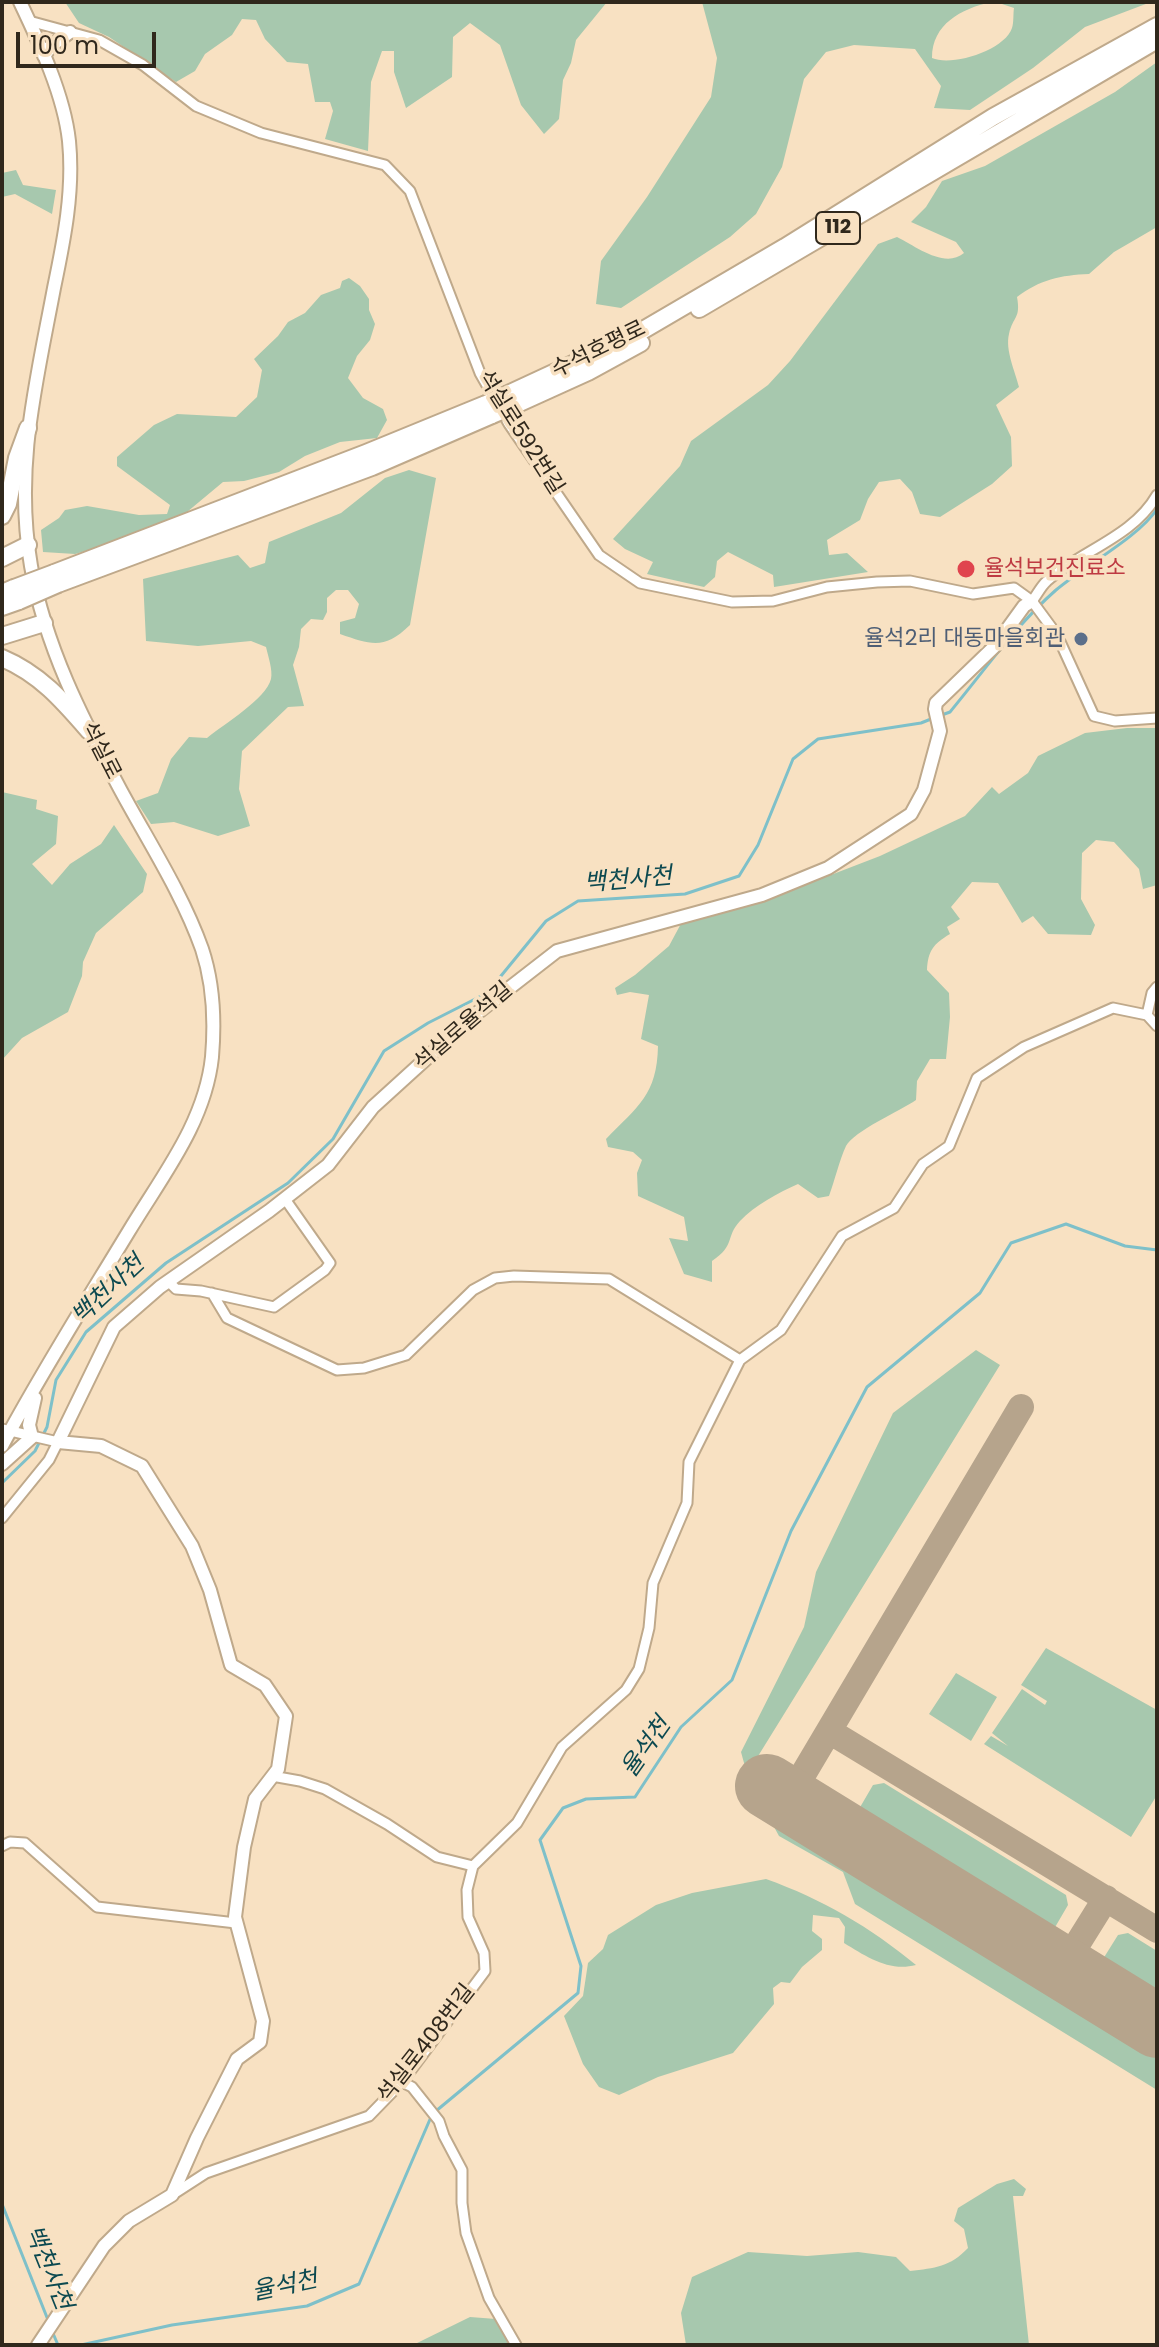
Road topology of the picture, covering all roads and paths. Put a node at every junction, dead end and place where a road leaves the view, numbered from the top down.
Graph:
1 (20, 2) edge
2 (29, 21) junction
3 (1157, 26) edge
4 (70, 32) junction
5 (1157, 40) edge
6 (44, 56) junction
7 (511, 400) junction
8 (28, 428) junction
9 (1157, 495) edge
10 (2, 516) edge
11 (28, 545) junction
12 (2, 558) edge
13 (12, 594) edge
14 (1033, 604) junction
15 (2, 607) edge
16 (44, 623) junction
17 (2, 636) edge
18 (2, 658) edge
19 (1157, 718) edge
20 (89, 731) junction
21 (1157, 987) edge
22 (1147, 1015) junction
23 (1157, 1026) edge
24 (285, 1199) junction
25 (168, 1281) junction
26 (212, 1293) junction
27 (740, 1360) junction
28 (38, 1385) junction
29 (6, 1430) edge
30 (43, 1440) junction
31 (2, 1446) edge
32 (2, 1464) edge
33 (2, 1518) edge
34 (272, 1776) junction
35 (2, 1846) edge
36 (473, 1866) junction
37 (236, 1923) junction
38 (402, 2082) junction
39 (172, 2195) junction
40 (41, 2339) edge
41 (516, 2345) edge

1 - 2 street, 석실로
2 - 4 street, 석실로592번길
2 - 6 street, 석실로
3 - 7 highway, 수석호평로 / 112
4 - 6 street
4 - 14 street, 석실로592번길
5 - 7 highway, 수석호평로 / 112
6 - 8 street, 석실로
7 - 13 highway, 수석호평로 / 112, bridge
8 - 10 highway
8 - 11 street, 석실로
9 - 14 street
11 - 12 highway
11 - 16 street, 석실로
13 - 15 highway, 수석호평로 / 112
14 - 19 street
14 - 24 street, 석실로율석길
16 - 17 highway
16 - 20 street, 석실로
18 - 20 highway
20 - 28 street, 석실로
21 - 22 street
22 - 23 street
22 - 27 street
24 - 25 street, 석실로율석길
24 - 26 street
25 - 26 street
25 - 30 street, 석실로율석길
26 - 27 street
27 - 36 street
28 - 29 street, 석실로
28 - 30 street
29 - 30 street
29 - 31 street, 석실로
30 - 32 street
30 - 33 street
30 - 34 street
34 - 36 street
34 - 37 street
35 - 37 street
36 - 38 street, 석실로408번길
37 - 39 street
38 - 39 street, 석실로408번길
38 - 41 street
39 - 40 street, 석실로408번길

